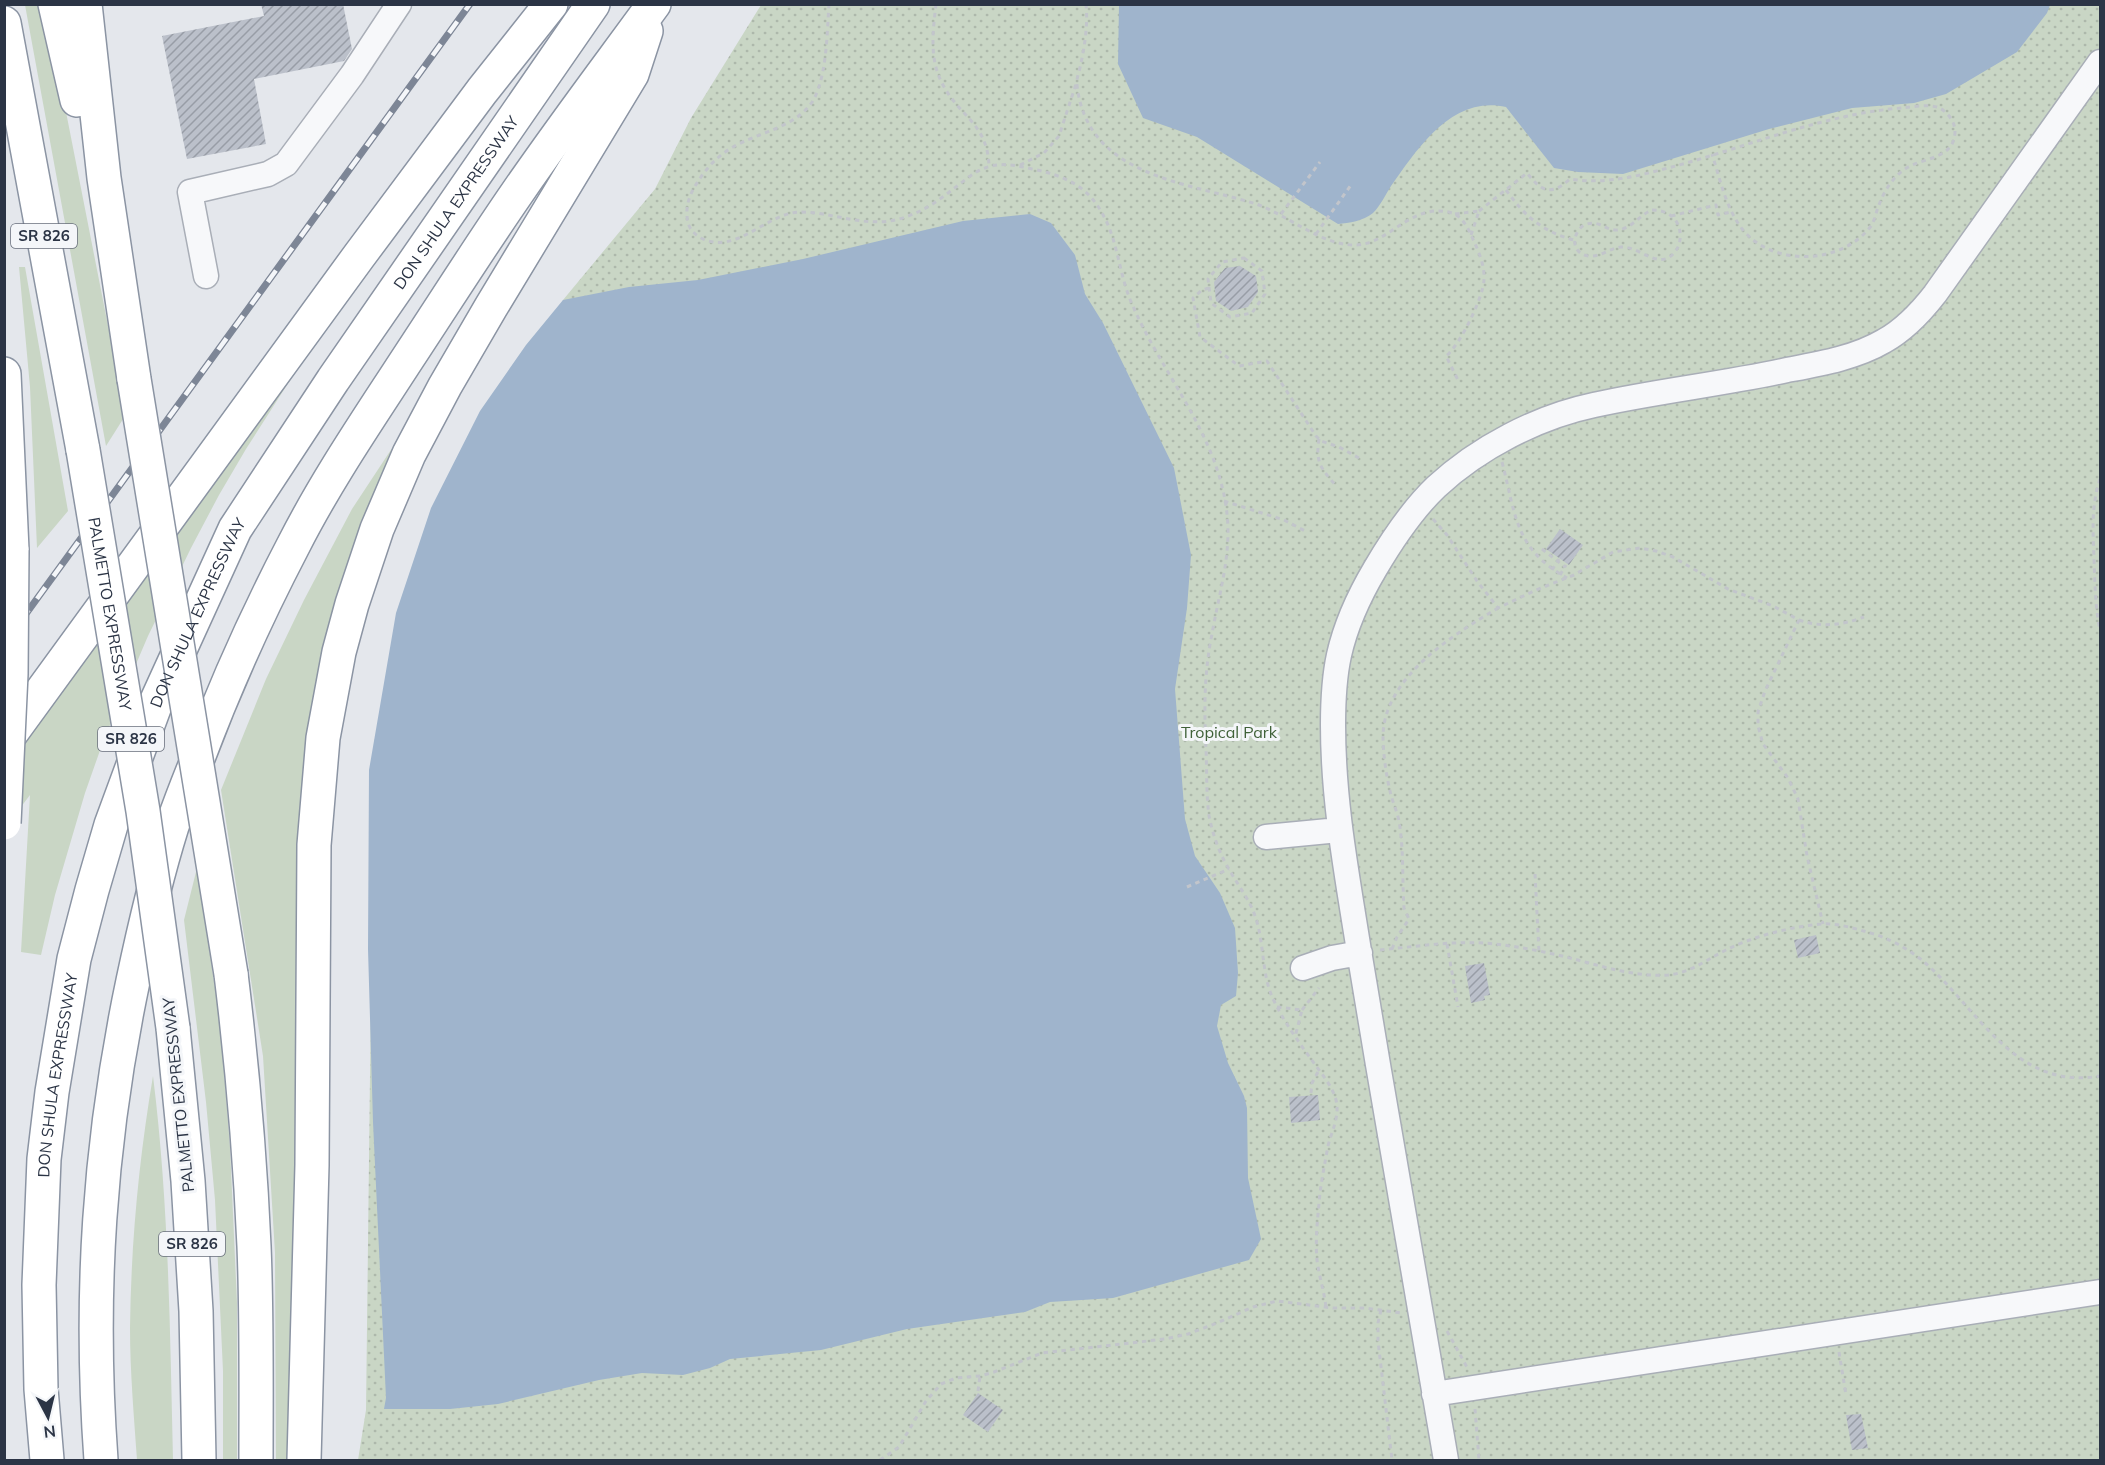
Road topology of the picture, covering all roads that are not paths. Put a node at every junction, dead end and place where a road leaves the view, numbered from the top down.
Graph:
1 (55, 4) edge
2 (85, 4) edge
3 (399, 4) edge
4 (551, 4) edge
5 (593, 4) edge
6 (654, 4) edge
7 (4, 23) edge
8 (2100, 62) edge
9 (104, 178) junction
10 (206, 276) dead end
11 (4, 374) edge
12 (4, 743) edge
13 (4, 823) edge
14 (1340, 830) junction
15 (1266, 837) dead end
16 (1360, 953) junction
17 (1303, 968) dead end
18 (2100, 1292) edge
19 (1434, 1394) junction
20 (47, 1461) edge
21 (101, 1461) edge
22 (199, 1461) edge
23 (256, 1461) edge
24 (304, 1461) edge
25 (1446, 1461) edge

1 - 9 highway
2 - 9 highway
3 - 10 lane
4 - 12 highway
5 - 20 highway, DON SHULA EXPRESSWAY
6 - 21 highway
6 - 24 highway
7 - 22 highway, PALMETTO EXPRESSWAY / SR 826, bridge
8 - 14 lane
9 - 23 highway, bridge
11 - 13 highway, bridge
14 - 15 lane
14 - 16 lane
16 - 17 lane
16 - 19 lane
18 - 19 lane
19 - 25 lane

